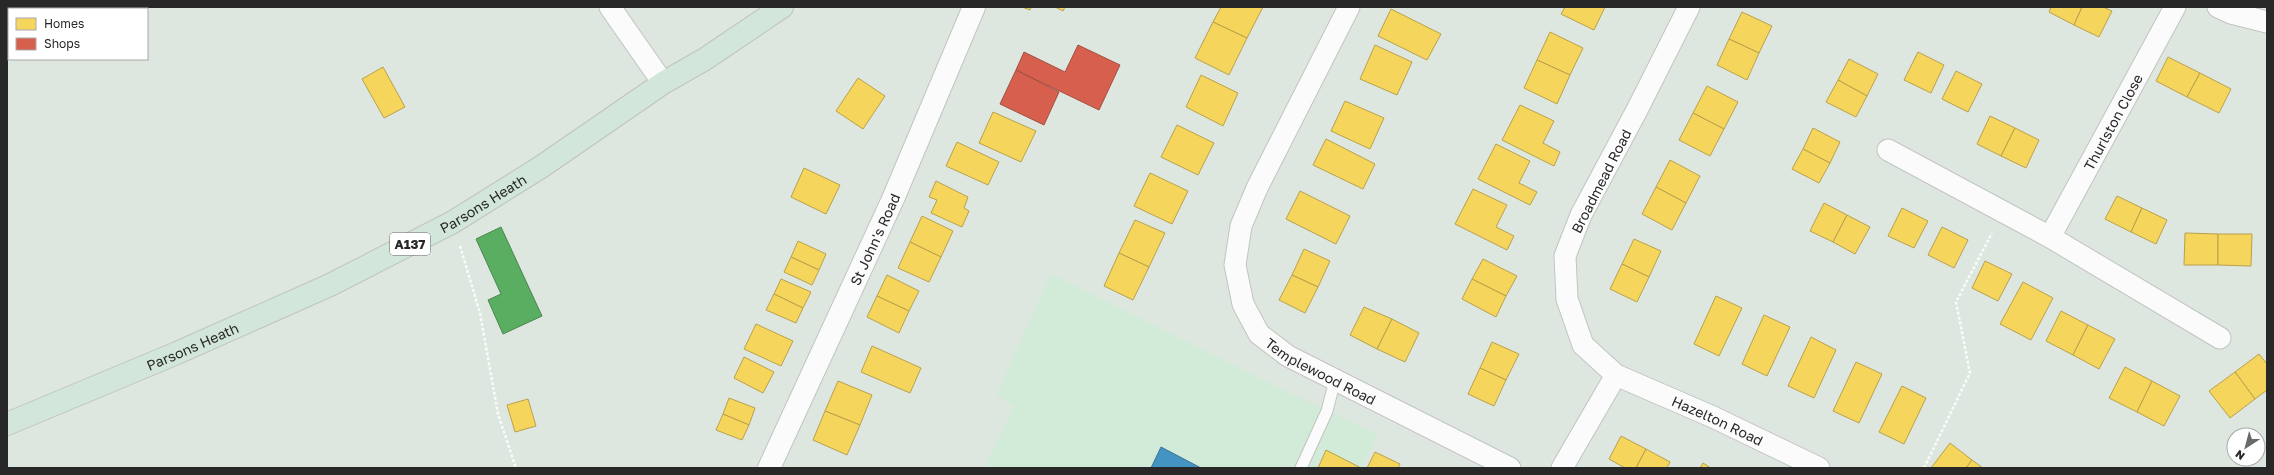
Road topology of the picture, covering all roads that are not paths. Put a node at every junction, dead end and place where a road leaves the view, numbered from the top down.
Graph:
1 (610, 7) edge
2 (782, 7) edge
3 (974, 7) edge
4 (1349, 7) edge
5 (1688, 7) edge
6 (2175, 7) edge
7 (2218, 7) edge
8 (2267, 22) edge
9 (663, 83) junction
10 (1888, 150) dead end
11 (2050, 237) junction
12 (2220, 338) dead end
13 (1616, 375) junction
14 (1335, 380) junction
15 (7, 424) edge
16 (769, 468) edge
17 (1301, 468) edge
18 (1510, 468) edge
19 (1562, 468) edge
20 (1819, 468) edge

1 - 9 street
2 - 9 main road, Parsons Heath / A137
3 - 16 street, St John's Road
4 - 14 street, Templewood Road
5 - 13 street, Broadmead Road
6 - 11 street, Thurlston Close
7 - 8 street
9 - 15 main road, Parsons Heath / A137
10 - 11 street
11 - 12 street
13 - 19 street
13 - 20 street, Hazelton Road
14 - 17 lane
14 - 18 street, Templewood Road

